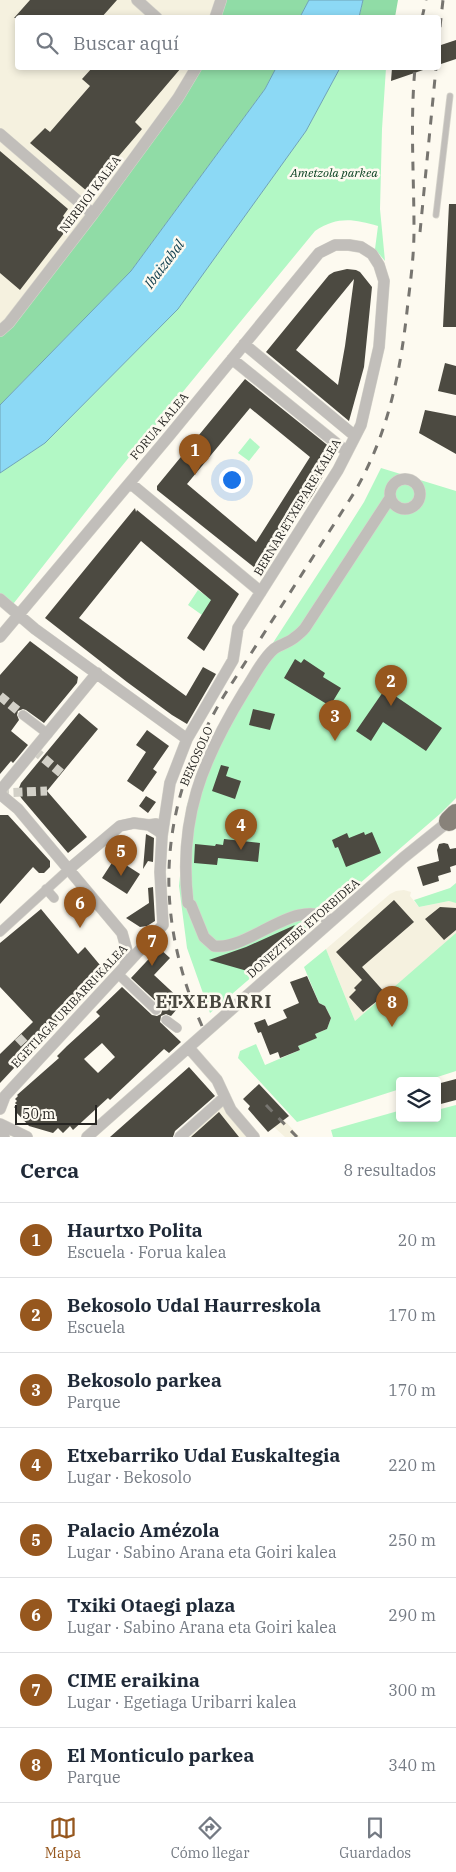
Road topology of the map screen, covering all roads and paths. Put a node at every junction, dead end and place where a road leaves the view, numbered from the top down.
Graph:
1 (137, 0) edge
2 (222, 0) edge
3 (154, 15) edge
4 (217, 15) edge
5 (195, 70) edge
6 (450, 96) dead end
7 (0, 134) edge
8 (93, 214) junction
9 (436, 215) dead end
10 (319, 253) joint
11 (0, 332) edge
12 (244, 344) junction
13 (232, 359) junction
14 (355, 436) junction
15 (347, 452) junction
16 (130, 483) junction
17 (390, 498) dead end
18 (261, 592) junction
19 (0, 599) edge
20 (18, 616) junction
21 (0, 637) edge
22 (97, 674) junction
23 (24, 714) tunnel mouth
24 (48, 734) junction
25 (187, 739) junction
26 (0, 793) edge
27 (166, 815) junction
28 (454, 818) edge
29 (149, 825) junction
30 (162, 836) junction
31 (67, 870) junction
32 (46, 889) junction
33 (54, 898) dead end
34 (330, 922) junction
35 (163, 925) joint
36 (0, 932) edge
37 (121, 970) junction
38 (177, 1028) dead end
39 (189, 1048) junction
40 (225, 1097) junction
41 (0, 1110) edge
42 (0, 1124) edge
43 (0, 1133) edge
44 (4, 1137) edge
45 (27, 1137) edge
46 (87, 1137) edge
47 (180, 1137) edge
48 (254, 1137) edge

1 - 3 street
2 - 4 street
5 - 8 street, NERBIOI KALEA
6 - 9 lane
7 - 8 street
8 - 11 street, NERBIOI KALEA
10 - 12 street, FORUA KALEA
10 - 14 street, BERNAR ETXEPARE KALEA
12 - 13 street, FORUA KALEA
12 - 14 street
13 - 15 street
13 - 16 street, FORUA KALEA
14 - 15 street, BERNAR ETXEPARE KALEA
15 - 18 street, BERNAR ETXEPARE KALEA
16 - 18 street
16 - 20 street, FORUA KALEA
17 - 34 street, BEKOSOLO
18 - 25 street, BERNAR ETXEPARE KALEA
19 - 20 street
20 - 21 street, FORUA KALEA
20 - 22 street
22 - 24 street
22 - 25 street
23 - 24 street
24 - 26 street
25 - 27 street, BERNAR ETXEPARE KALEA
26 - 31 street
27 - 29 street
27 - 30 street, BERNAR ETXEPARE KALEA
28 - 34 street, DONEZTEBE ETORBIDEA
29 - 30 street
29 - 31 street
30 - 35 street, BERNAR ETXEPARE KALEA
31 - 32 street
31 - 37 street
32 - 33 street
32 - 36 street
34 - 39 street, DONEZTEBE ETORBIDEA
35 - 37 street, EGETIAGA URIBARRI KALEA
37 - 38 street
37 - 41 street, EGETIAGA URIBARRI KALEA
39 - 40 street
39 - 46 street, DONEZTEBE ETORBIDEA
40 - 47 street
40 - 48 street
41 - 42 street
42 - 45 street
43 - 44 street

